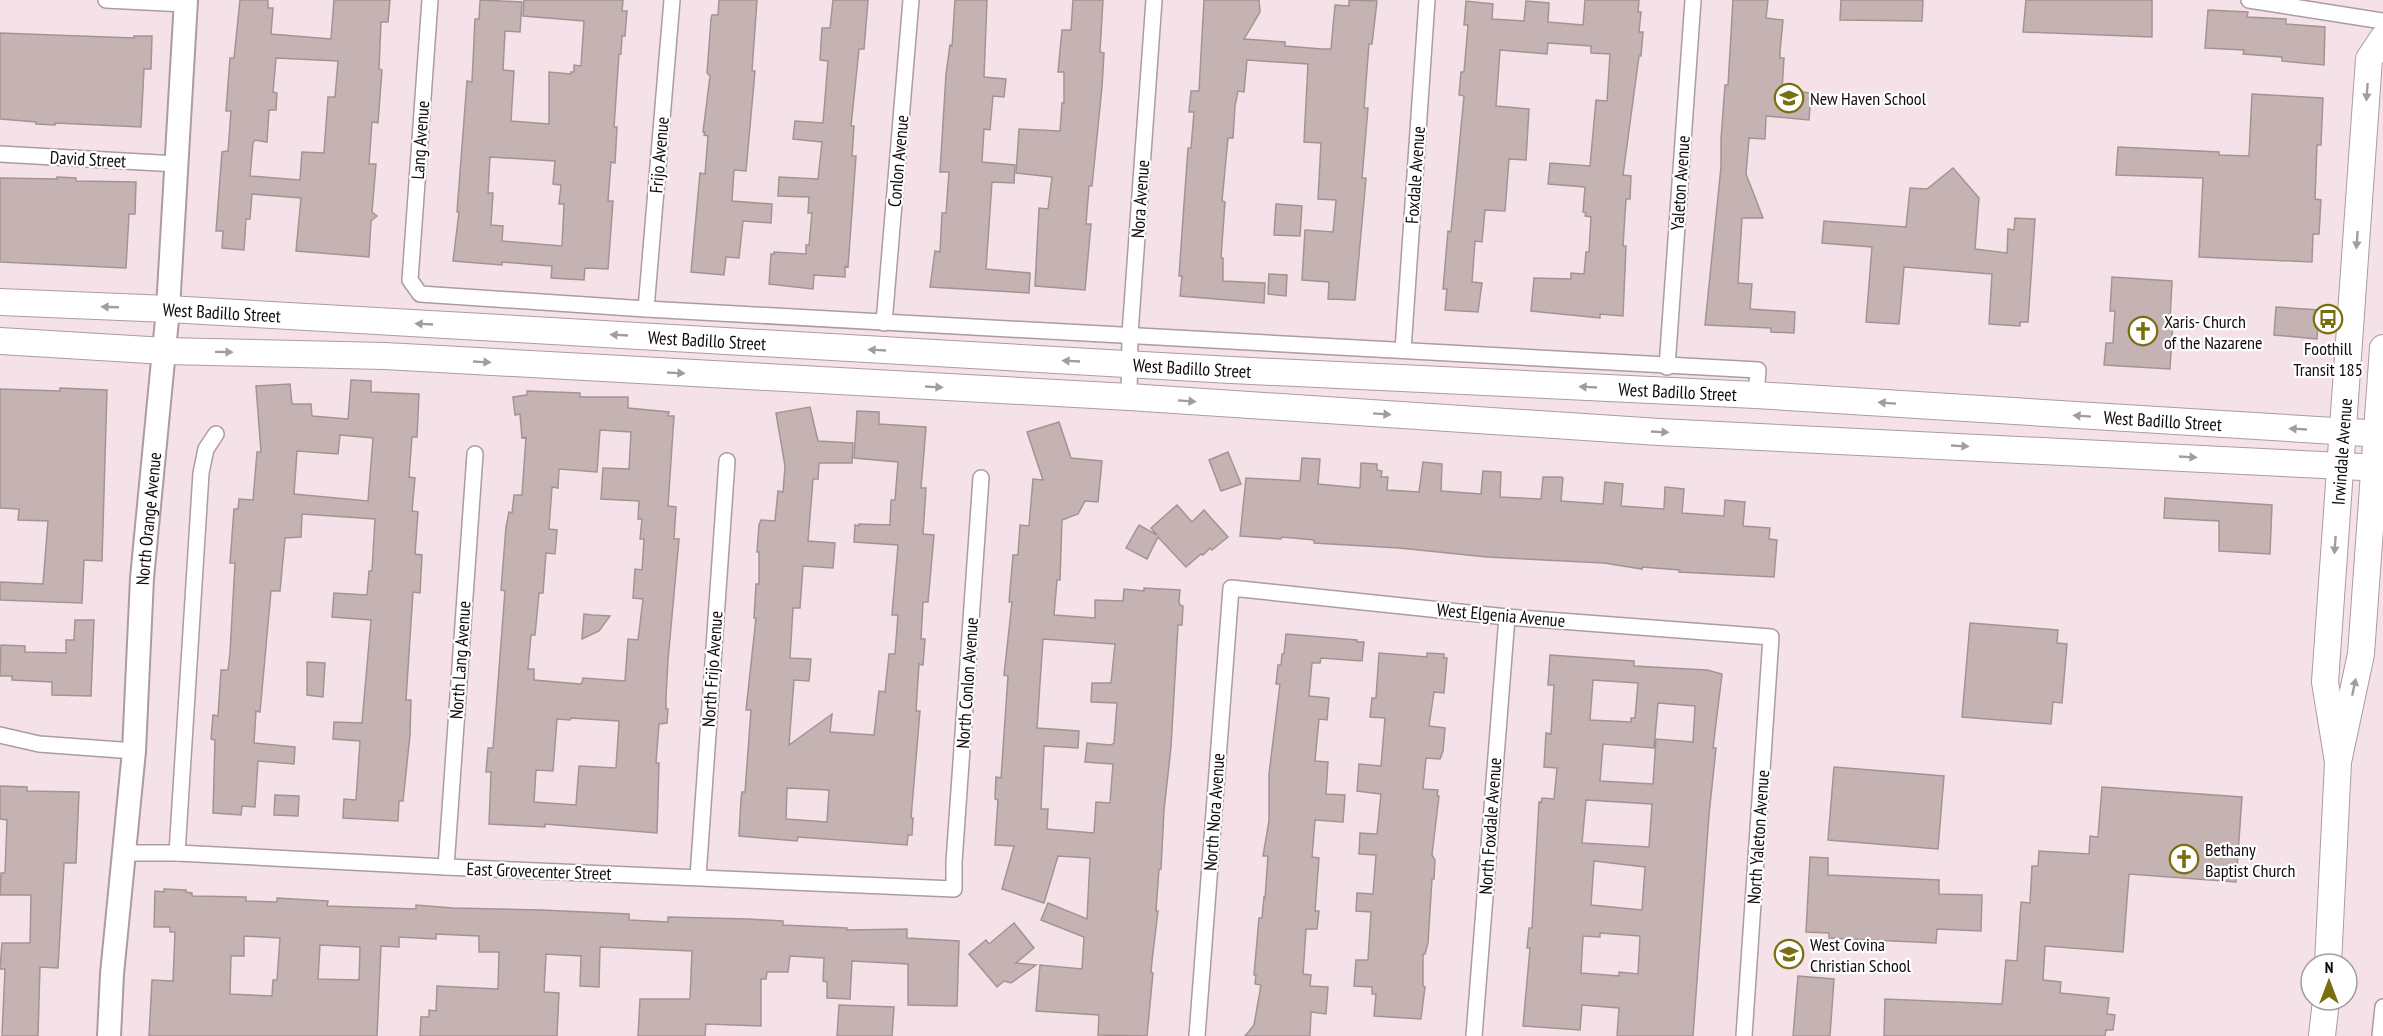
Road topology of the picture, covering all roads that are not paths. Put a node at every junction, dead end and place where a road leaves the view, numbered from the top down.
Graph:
1 (106, 0) edge
2 (430, 0) edge
3 (672, 0) edge
4 (911, 0) edge
5 (1154, 0) edge
6 (1427, 0) edge
7 (1693, 0) edge
8 (2248, 0) edge
9 (186, 2) edge
10 (2383, 21) edge
11 (2383, 38) edge
12 (0, 154) edge
13 (177, 164) junction
14 (0, 302) edge
15 (168, 309) junction
16 (646, 309) junction
17 (884, 323) junction
18 (1130, 334) junction
19 (0, 341) edge
20 (2383, 348) edge
21 (1403, 350) junction
22 (165, 351) junction
23 (1130, 364) junction
24 (1667, 367) junction
25 (1756, 396) junction
26 (1129, 397) junction
27 (2343, 432) junction
28 (216, 434) dead end
29 (2380, 434) edge
30 (475, 454) dead end
31 (727, 461) dead end
32 (2341, 466) junction
33 (2379, 468) edge
34 (981, 478) dead end
35 (1232, 588) joint
36 (1507, 617) junction
37 (1772, 637) joint
38 (0, 735) edge
39 (135, 751) junction
40 (2338, 762) junction
41 (124, 853) junction
42 (177, 853) junction
43 (446, 867) junction
44 (698, 877) junction
45 (954, 889) joint
46 (2329, 952) edge
47 (2383, 1007) edge
48 (2325, 1012) edge
49 (109, 1036) edge
50 (1197, 1036) edge
51 (1474, 1036) edge
52 (1744, 1036) edge
53 (2322, 1036) edge
54 (2380, 1036) edge

1 - 9 street
2 - 16 street, Lang Avenue
3 - 16 street, Frijo Avenue
4 - 17 street, Conlon Avenue
5 - 18 street, Nora Avenue
6 - 21 street, Foxdale Avenue
7 - 24 street, Yaleton Avenue
8 - 10 street
9 - 13 street, North Orange Avenue
11 -> 27 main road, Irwindale Avenue
12 - 13 street, David Street
13 - 15 street, North Orange Avenue
15 -> 14 main road, West Badillo Street
15 - 22 street, North Orange Avenue
23 -> 15 main road, West Badillo Street
16 - 17 street
17 - 18 street
18 - 21 street
18 - 23 street, Nora Avenue
19 - 22 main road, West Badillo Street
20 - 29 main road, Irwindale Avenue
21 - 24 street
22 -> 26 main road, West Badillo Street
22 - 39 street, North Orange Avenue
25 -> 23 main road, West Badillo Street
23 - 26 street, Nora Avenue
24 - 25 street
27 -> 25 main road, West Badillo Street
26 -> 32 main road, West Badillo Street
27 - 29 main road, West Badillo Street
27 - 32 main road, Irwindale Avenue
28 - 42 street
29 - 33 main road, Irwindale Avenue
30 - 43 street, North Lang Avenue
31 - 44 street, North Frijo Avenue
32 - 33 main road, West Badillo Street
32 -> 40 main road, Irwindale Avenue
40 -> 33 main road, Irwindale Avenue
34 - 45 street, North Conlon Avenue
35 - 36 street, West Elgenia Avenue
35 - 50 street, North Nora Avenue
36 - 37 street, West Elgenia Avenue
36 - 51 street, North Foxdale Avenue
37 - 52 street, North Yaleton Avenue
38 - 39 street
39 - 41 street, North Orange Avenue
40 - 46 main road, Irwindale Avenue
41 - 42 street, East Grovecenter Street
41 - 49 street, North Orange Avenue
42 - 43 street, East Grovecenter Street
43 - 44 street, East Grovecenter Street
44 - 45 street, East Grovecenter Street
47 - 54 street
48 - 53 main road

